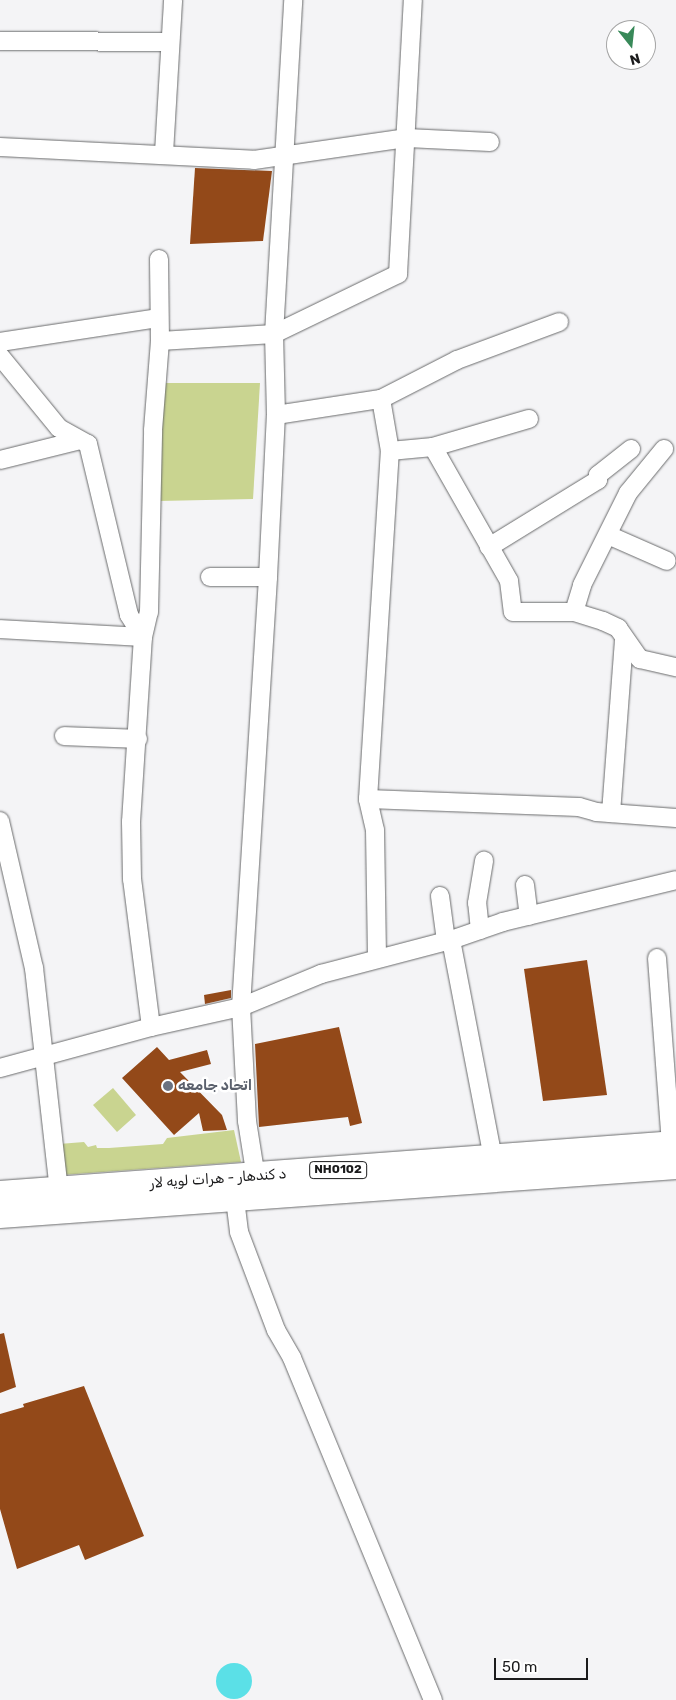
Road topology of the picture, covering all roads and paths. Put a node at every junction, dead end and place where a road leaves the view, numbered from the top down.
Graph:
1 (173, 0) edge
2 (293, 0) edge
3 (413, 0) edge
4 (0, 41) edge
5 (169, 42) junction
6 (407, 138) junction
7 (1, 142) edge
8 (490, 142) dead end
9 (164, 153) junction
10 (286, 155) junction
11 (159, 259) dead end
12 (159, 318) junction
13 (559, 322) dead end
14 (274, 334) junction
15 (160, 341) junction
16 (0, 342) edge
17 (3, 365) edge
18 (381, 399) junction
19 (276, 416) junction
20 (529, 419) dead end
21 (77, 441) junction
22 (434, 447) junction
23 (631, 449) dead end
24 (664, 449) dead end
25 (390, 451) junction
26 (0, 460) edge
27 (608, 535) junction
28 (490, 548) junction
29 (667, 561) dead end
30 (210, 577) dead end
31 (268, 577) junction
32 (574, 612) junction
33 (0, 629) edge
34 (143, 637) junction
35 (624, 639) junction
36 (676, 667) edge
37 (64, 736) dead end
38 (138, 739) junction
39 (368, 799) junction
40 (611, 813) junction
41 (676, 818) edge
42 (0, 821) edge
43 (484, 861) dead end
44 (676, 880) edge
45 (526, 885) dead end
46 (440, 896) dead end
47 (529, 916) junction
48 (480, 930) junction
49 (448, 940) junction
50 (377, 957) junction
51 (657, 958) dead end
52 (241, 1007) junction
53 (151, 1027) junction
54 (44, 1057) junction
55 (0, 1068) edge
56 (674, 1151) edge
57 (493, 1158) junction
58 (59, 1191) junction
59 (250, 1191) junction
60 (0, 1194) edge
61 (0, 1215) edge
62 (433, 1700) edge

1 - 5 street
2 - 10 street
3 - 6 street
4 - 5 street
5 - 9 street
6 - 8 street
6 - 10 street
6 - 14 street
7 - 9 street
9 - 10 street
10 - 14 street
11 - 12 street
12 - 15 street
12 - 16 street
13 - 18 street
14 - 15 street
14 - 19 street
15 - 34 street
17 - 21 street
18 - 19 street
18 - 25 street
19 - 31 street
20 - 22 street
21 - 26 street
21 - 34 street
22 - 25 street
22 - 28 street
23 - 28 street
24 - 27 street
25 - 39 street
27 - 29 street
27 - 32 street
28 - 32 street
30 - 31 street
31 - 52 street
32 - 35 street
33 - 34 street
34 - 38 street
35 - 36 street
35 - 40 street
37 - 38 street
38 - 53 street
39 - 40 street
39 - 50 street
40 - 41 street
42 - 54 street
43 - 48 street
44 - 47 street
45 - 47 street
46 - 49 street
47 - 48 street
48 - 49 street
49 - 50 street
49 - 57 street
50 - 52 street
51 - 56 street
52 - 53 street
52 - 59 street
53 - 54 street
54 - 55 street
54 - 58 street
56 - 57 highway, د کندهار - هرات لويه لار / NH0102
56 - 59 highway, د کندهار - هرات لويه لار / NH0102
57 - 59 highway, د کندهار - هرات لويه لار / NH0102
58 - 59 highway, د کندهار - هرات لويه لار / NH0102
58 - 60 highway, د کندهار - هرات لويه لار / NH0102
59 - 61 highway, د کندهار - هرات لويه لار / NH0102
59 - 62 street

